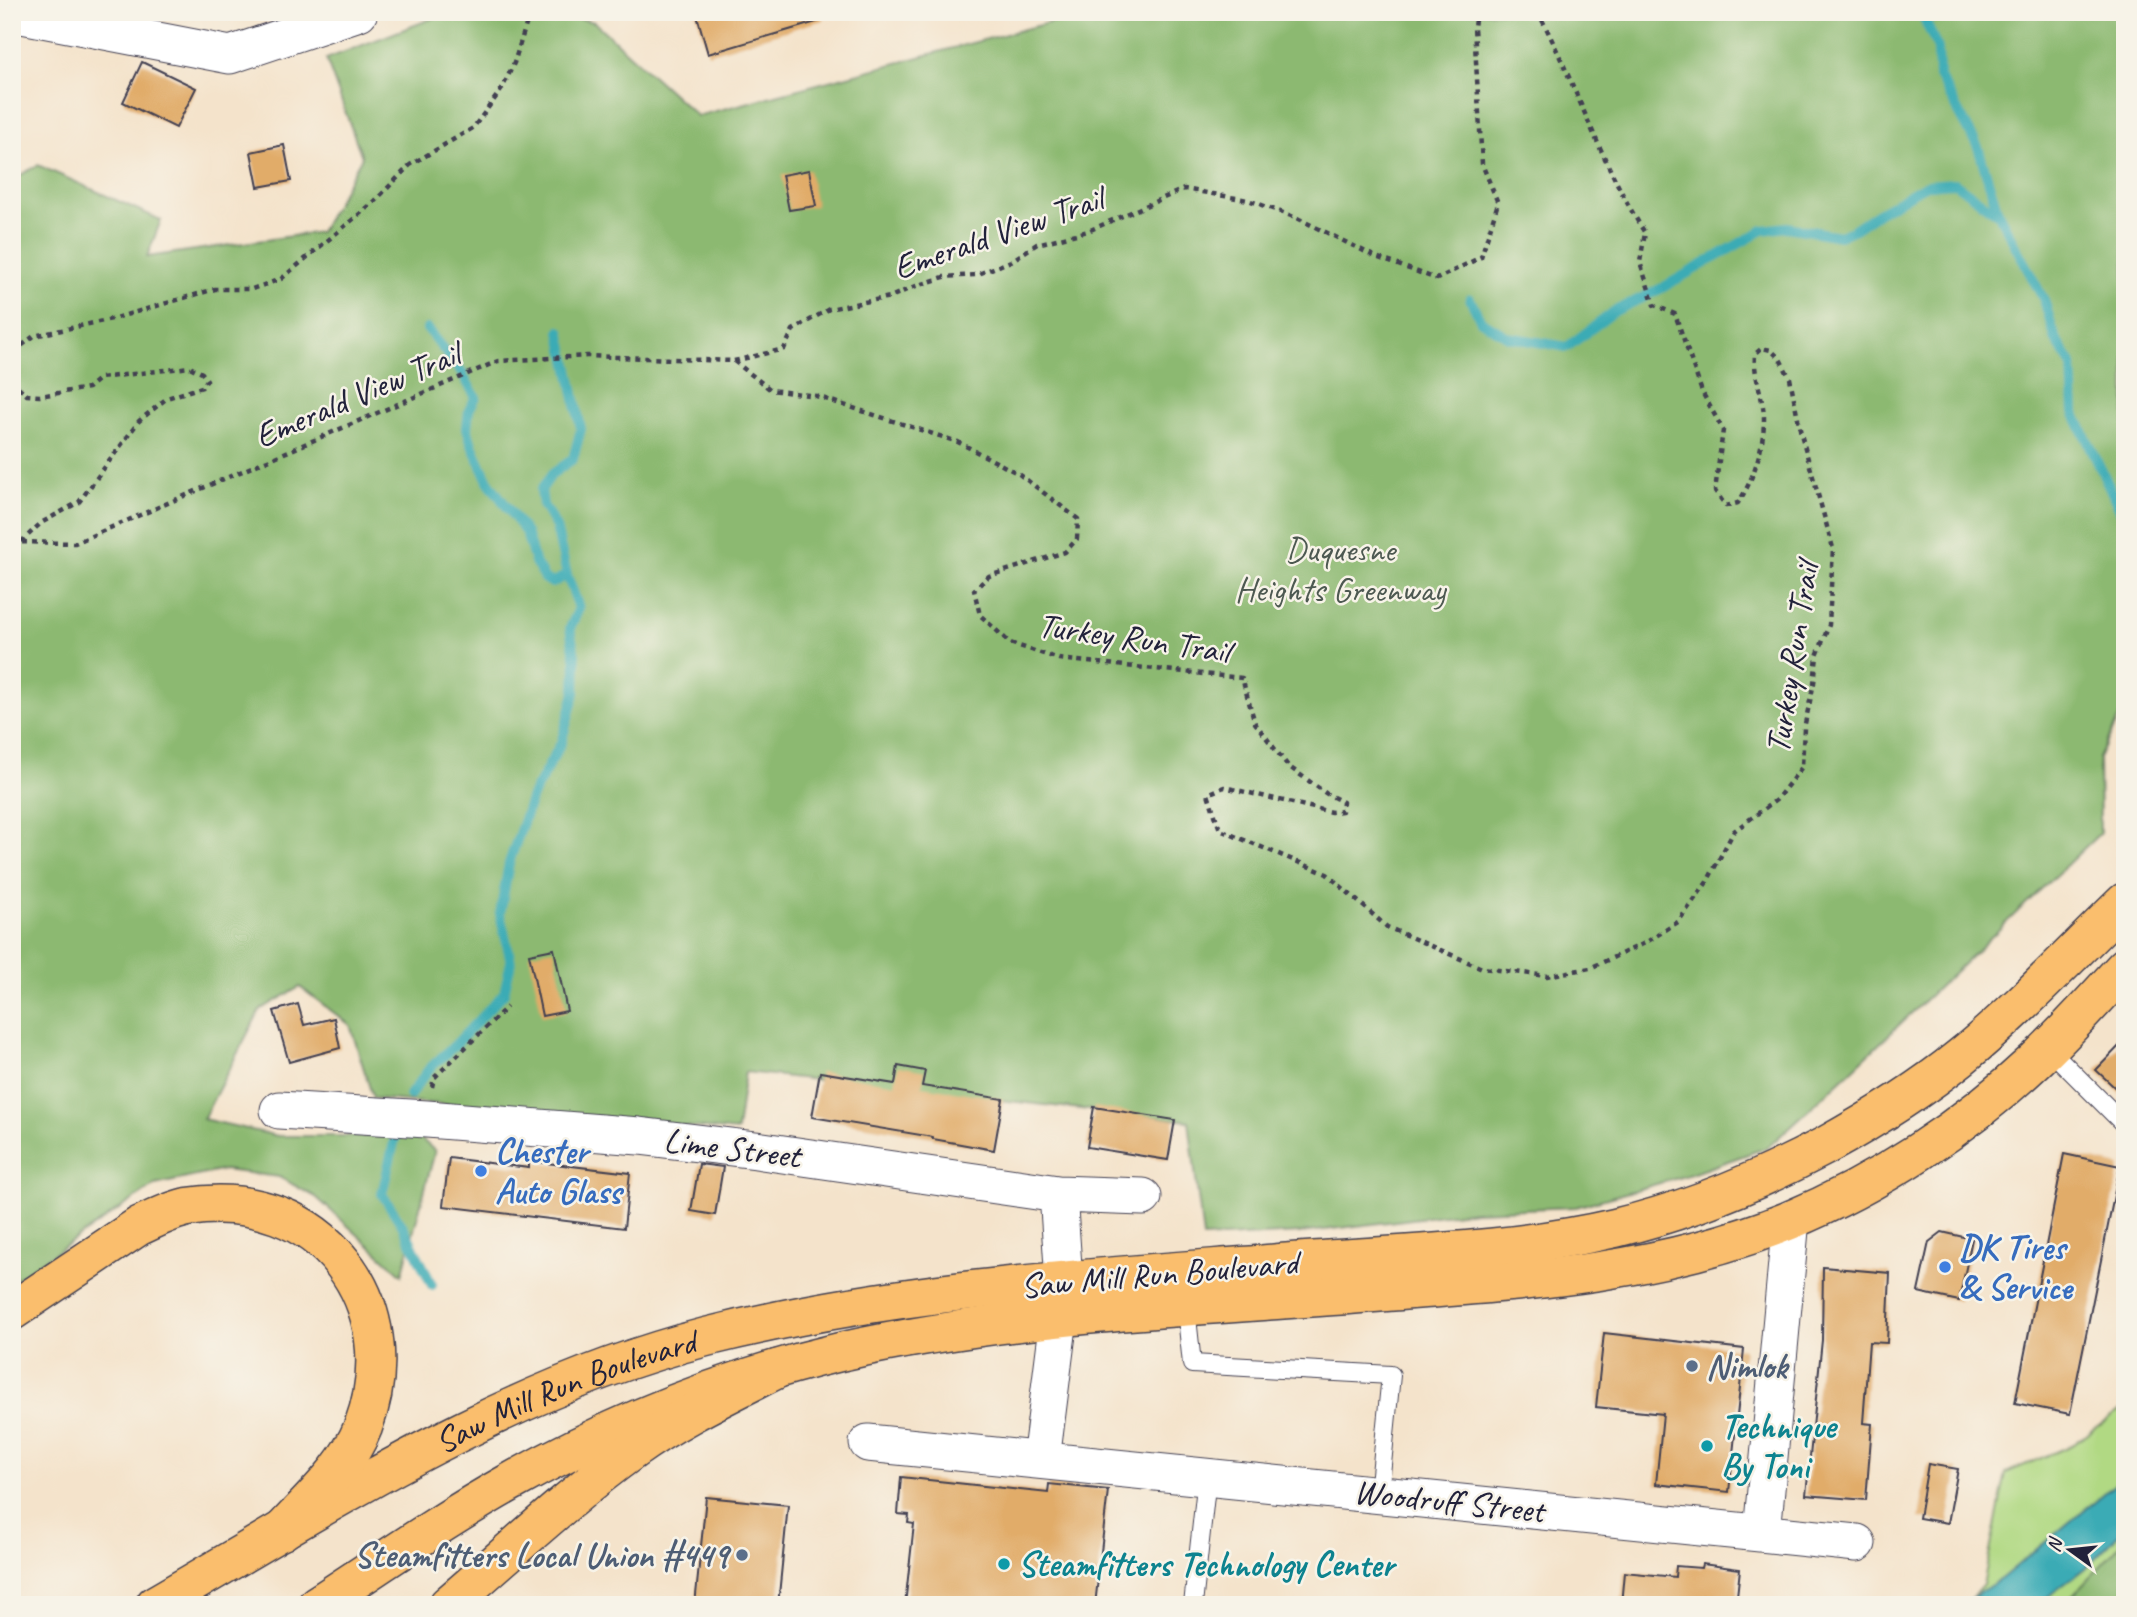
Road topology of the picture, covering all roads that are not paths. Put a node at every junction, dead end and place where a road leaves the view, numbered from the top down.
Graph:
1 (359, 12) edge
2 (12, 15) edge
3 (2125, 902) edge
4 (2125, 967) edge
5 (2048, 1048) junction
6 (279, 1111) dead end
7 (2125, 1125) edge
8 (1823, 1147) junction
9 (1058, 1194) junction
10 (1143, 1197) dead end
11 (1791, 1219) junction
12 (1064, 1281) junction
13 (1186, 1308) junction
14 (12, 1311) edge
15 (1059, 1318) junction
16 (777, 1369) junction
17 (868, 1443) dead end
18 (1041, 1460) junction
19 (1207, 1477) junction
20 (1379, 1494) junction
21 (282, 1531) junction
22 (1762, 1533) junction
23 (1857, 1543) dead end
24 (155, 1605) edge
25 (317, 1605) edge
26 (448, 1605) edge
27 (1193, 1605) edge

1 - 2 street
3 - 8 highway, Saw Mill Run Boulevard
4 - 5 highway, Saw Mill Run Boulevard
5 - 7 lane
5 - 11 highway, Saw Mill Run Boulevard
6 - 9 street, Lime Street
8 - 11 highway
8 - 12 highway, Saw Mill Run Boulevard
9 - 10 street, Lime Street
9 - 12 street
11 - 13 highway, Saw Mill Run Boulevard
11 - 22 street
12 - 21 highway, Saw Mill Run Boulevard
13 - 15 highway, Saw Mill Run Boulevard
13 - 20 lane
14 - 21 highway
15 - 16 highway, Saw Mill Run Boulevard
15 - 18 street
16 - 25 highway, Saw Mill Run Boulevard
16 - 26 highway
17 - 18 street, Woodruff Street
18 - 19 street, Woodruff Street
19 - 20 street, Woodruff Street
19 - 27 lane
20 - 22 street, Woodruff Street
21 - 24 highway, Saw Mill Run Boulevard
22 - 23 street, Woodruff Street

